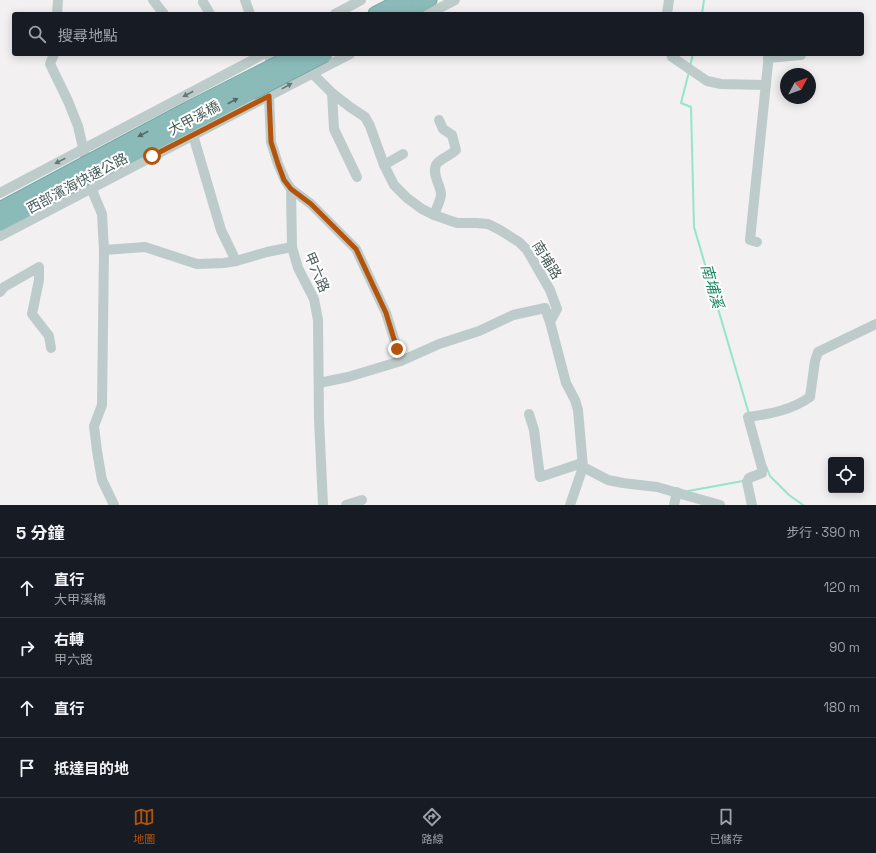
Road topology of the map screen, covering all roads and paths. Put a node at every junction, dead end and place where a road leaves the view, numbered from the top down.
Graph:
1 (58, 0) edge
2 (153, 0) edge
3 (361, 0) edge
4 (404, 0) edge
5 (429, 0) edge
6 (455, 0) edge
7 (669, 0) edge
8 (203, 2) dead end
9 (57, 12) edge
10 (162, 12) edge
11 (209, 12) edge
12 (339, 12) edge
13 (380, 12) edge
14 (406, 12) edge
15 (432, 12) edge
16 (667, 12) edge
17 (53, 56) edge
18 (259, 56) edge
19 (270, 56) edge
20 (281, 56) edge
21 (294, 56) edge
22 (321, 56) edge
23 (346, 56) edge
24 (672, 56) edge
25 (769, 56) edge
26 (312, 72) junction
27 (766, 85) junction
28 (332, 93) junction
29 (269, 96) junction
30 (439, 120) dead end
31 (193, 135) junction
32 (403, 154) dead end
33 (384, 165) junction
34 (357, 178) dead end
35 (291, 189) junction
36 (0, 193) edge
37 (0, 210) edge
38 (434, 215) junction
39 (0, 223) edge
40 (0, 236) edge
41 (757, 242) dead end
42 (292, 247) junction
43 (104, 250) junction
44 (236, 261) junction
45 (0, 292) edge
46 (550, 322) junction
47 (876, 324) edge
48 (51, 348) dead end
49 (401, 361) junction
50 (319, 382) junction
51 (530, 414) dead end
52 (582, 465) junction
53 (677, 492) junction
54 (362, 500) dead end
55 (114, 505) edge
56 (323, 505) edge
57 (346, 505) edge
58 (570, 505) edge
59 (674, 505) edge
60 (720, 505) edge
61 (752, 505) edge

1 - 9 street
2 - 10 street
3 - 12 street
4 - 13 highway
5 - 14 highway
6 - 15 street
7 - 16 street
8 - 11 street
17 - 43 street
18 -> 36 street, 大甲溪橋, bridge
19 - 29 street, 甲六路
20 - 26 street, 南埔路
21 -> 37 highway, 西部濱海快速公路, bridge
39 -> 22 highway, 西部濱海快速公路, bridge
23 - 26 street, 大甲溪橋
24 - 27 street
25 - 27 street
26 - 28 street, 南埔路
29 -> 26 street, 大甲溪橋
27 - 41 street
28 - 33 street, 南埔路
28 - 34 street
29 - 31 street, 大甲溪橋, bridge
29 - 35 street, 甲六路
30 - 38 street
31 - 40 street, 大甲溪橋, bridge
31 - 44 street
32 - 33 street
33 - 38 street, 南埔路
35 - 42 street, 甲六路
35 - 49 street
38 - 46 street, 南埔路
42 - 44 street
42 - 50 street, 甲六路
43 - 44 street
43 - 55 street
45 - 48 street
46 - 49 street
46 - 52 street
47 - 61 street
49 - 50 street
50 - 56 street, 甲六路
51 - 52 street
52 - 53 street
52 - 58 street
53 - 59 street
53 - 60 street
54 - 57 street

